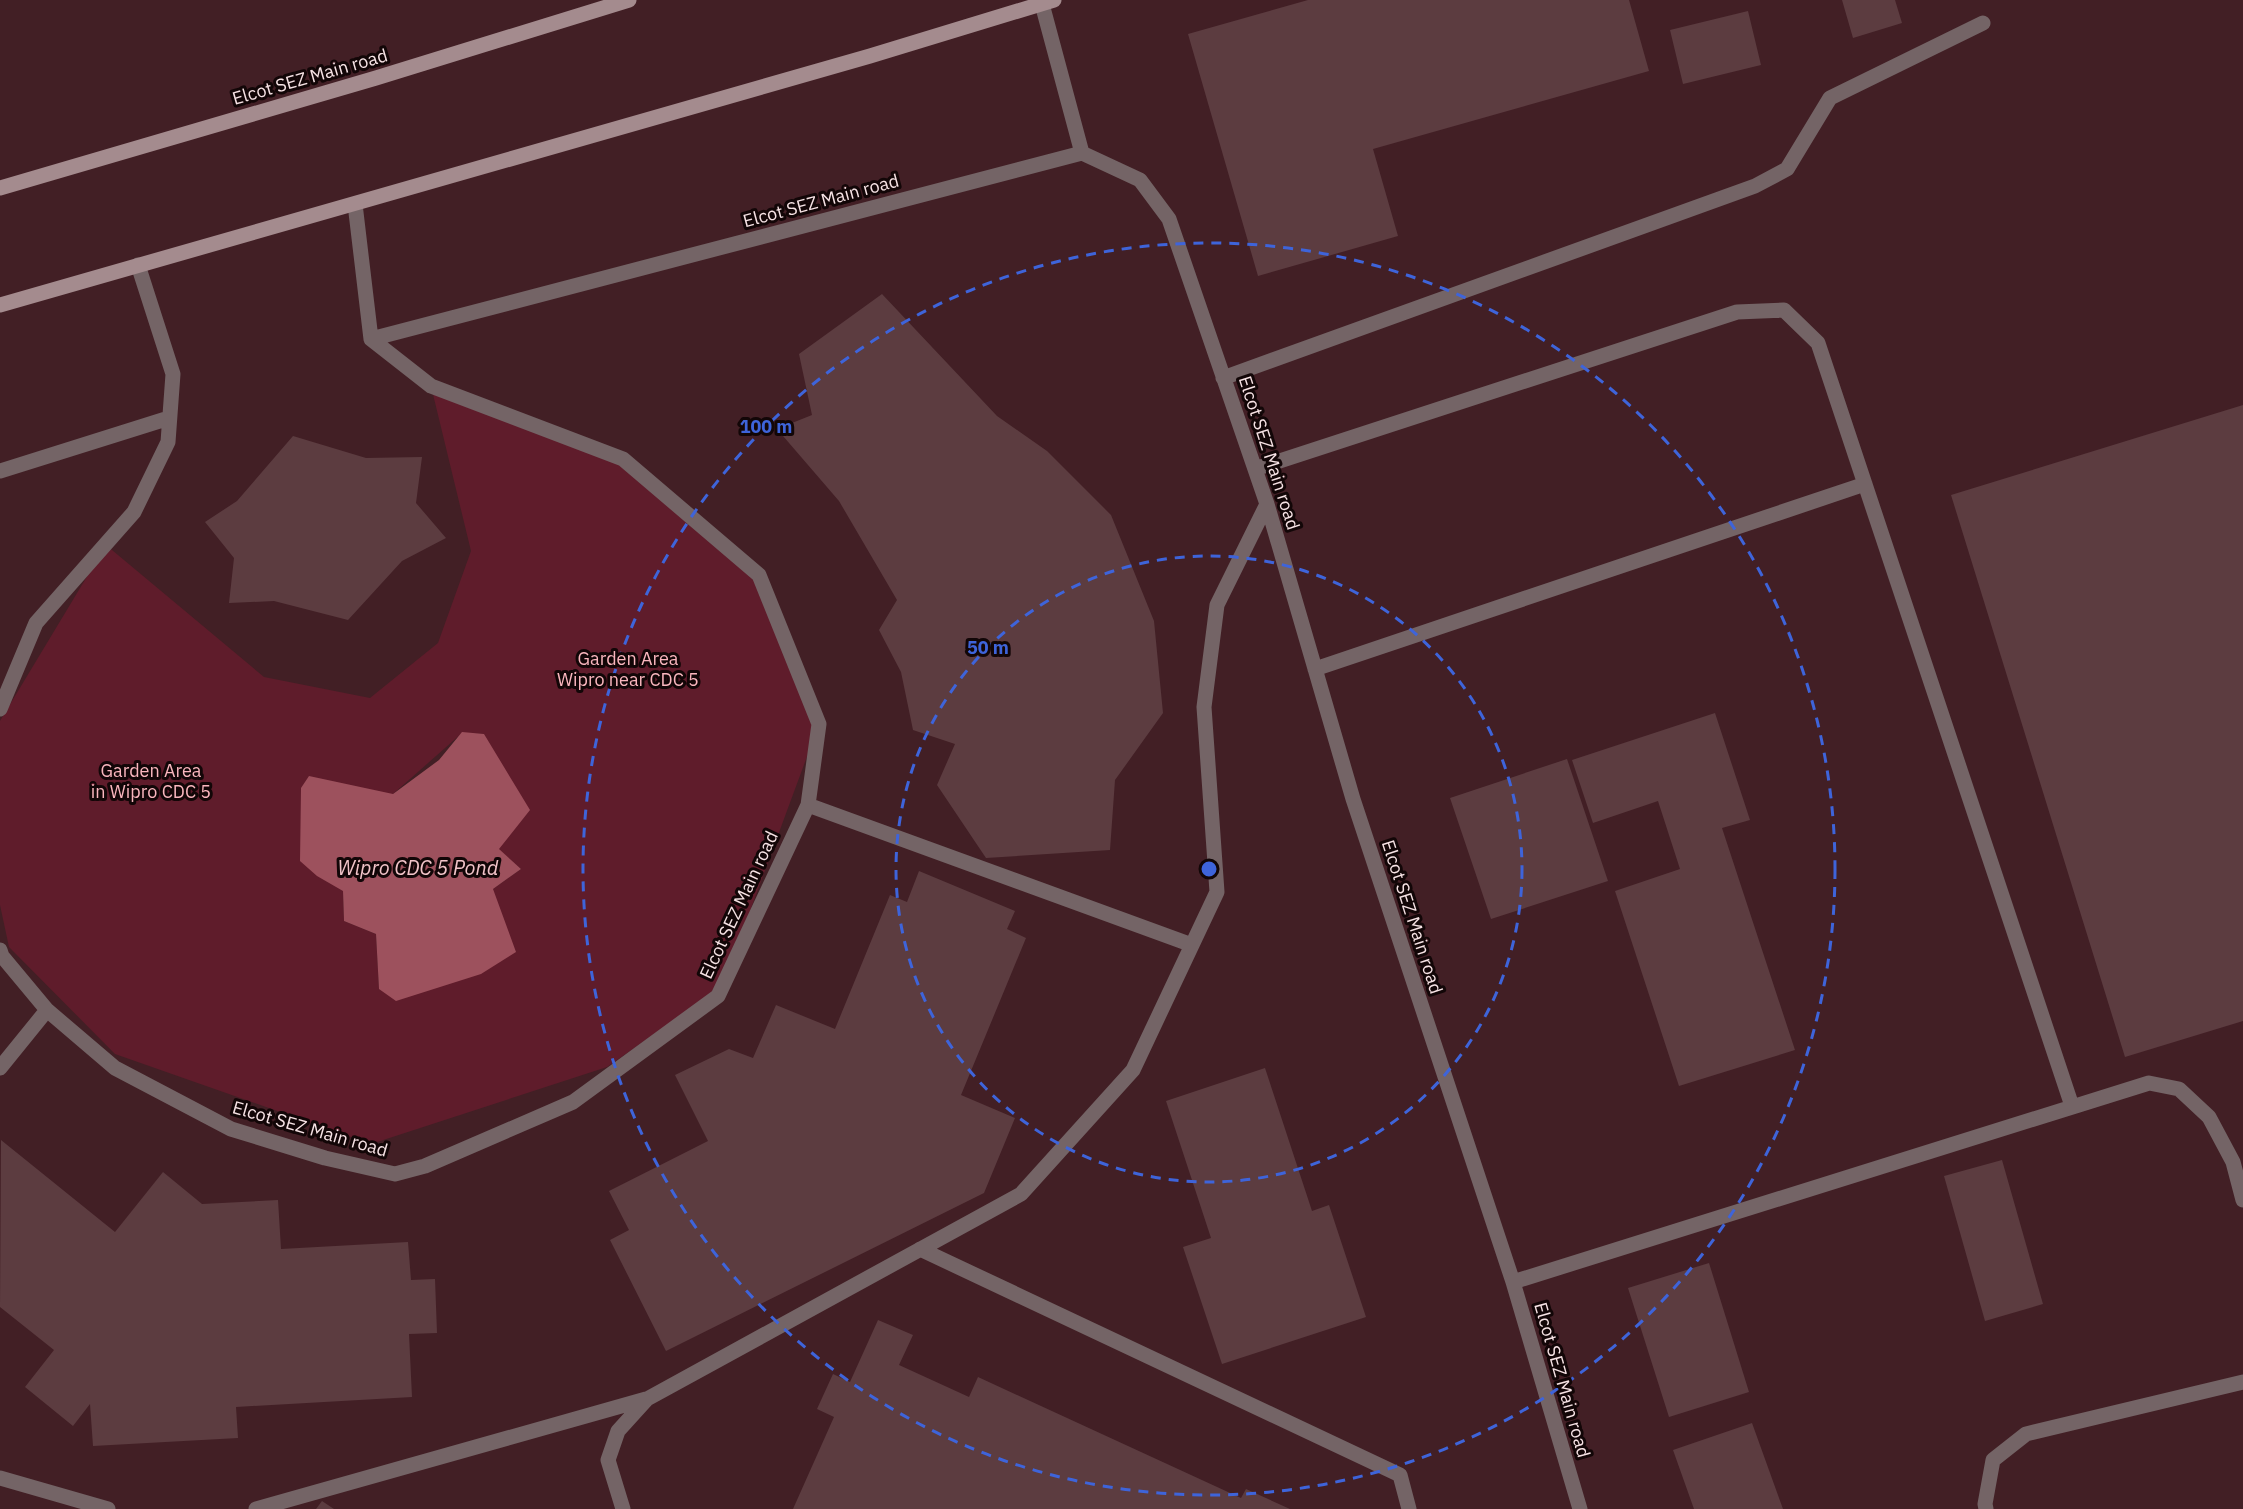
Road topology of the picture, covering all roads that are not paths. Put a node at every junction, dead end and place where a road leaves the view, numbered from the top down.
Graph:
1 (629, 0) edge
2 (1048, 2) edge
3 (1983, 23) dead end
4 (1082, 153) junction
5 (0, 188) edge
6 (355, 204) junction
7 (138, 265) junction
8 (0, 305) edge
9 (371, 339) junction
10 (1223, 378) junction
11 (169, 418) junction
12 (1255, 470) junction
13 (0, 471) edge
14 (1865, 484) junction
15 (1267, 504) junction
16 (1315, 669) junction
17 (0, 709) edge
18 (808, 805) junction
19 (1192, 945) junction
20 (0, 950) edge
21 (47, 1010) junction
22 (0, 1068) edge
23 (2072, 1106) junction
24 (2243, 1200) edge
25 (920, 1249) junction
26 (1513, 1282) junction
27 (2243, 1382) edge
28 (647, 1399) junction
29 (0, 1478) edge
30 (108, 1509) edge
31 (256, 1509) edge
32 (623, 1509) edge
33 (1409, 1509) edge
34 (1580, 1509) edge
35 (1986, 1509) edge

1 - 5 street, Elcot SEZ Main road
2 - 4 lane
2 - 6 street
3 - 10 lane
4 - 9 lane, Elcot SEZ Main road
4 - 10 lane, Elcot SEZ Main road
6 - 7 street
6 - 9 lane
7 - 8 street
7 - 11 lane
9 - 18 lane, Elcot SEZ Main road
10 - 12 lane, Elcot SEZ Main road
11 - 13 lane
11 - 17 lane
12 - 14 lane
12 - 15 lane, Elcot SEZ Main road
14 - 16 lane
14 - 23 lane
15 - 16 lane, Elcot SEZ Main road
15 - 19 lane
16 - 26 lane, Elcot SEZ Main road
18 - 19 lane
18 - 21 lane, Elcot SEZ Main road
19 - 25 lane
20 - 21 lane, Elcot SEZ Main road
21 - 22 lane
23 - 24 lane
23 - 26 lane
25 - 28 lane
25 - 33 lane
26 - 34 lane, Elcot SEZ Main road
27 - 35 lane
28 - 31 lane
28 - 32 lane
29 - 30 lane

